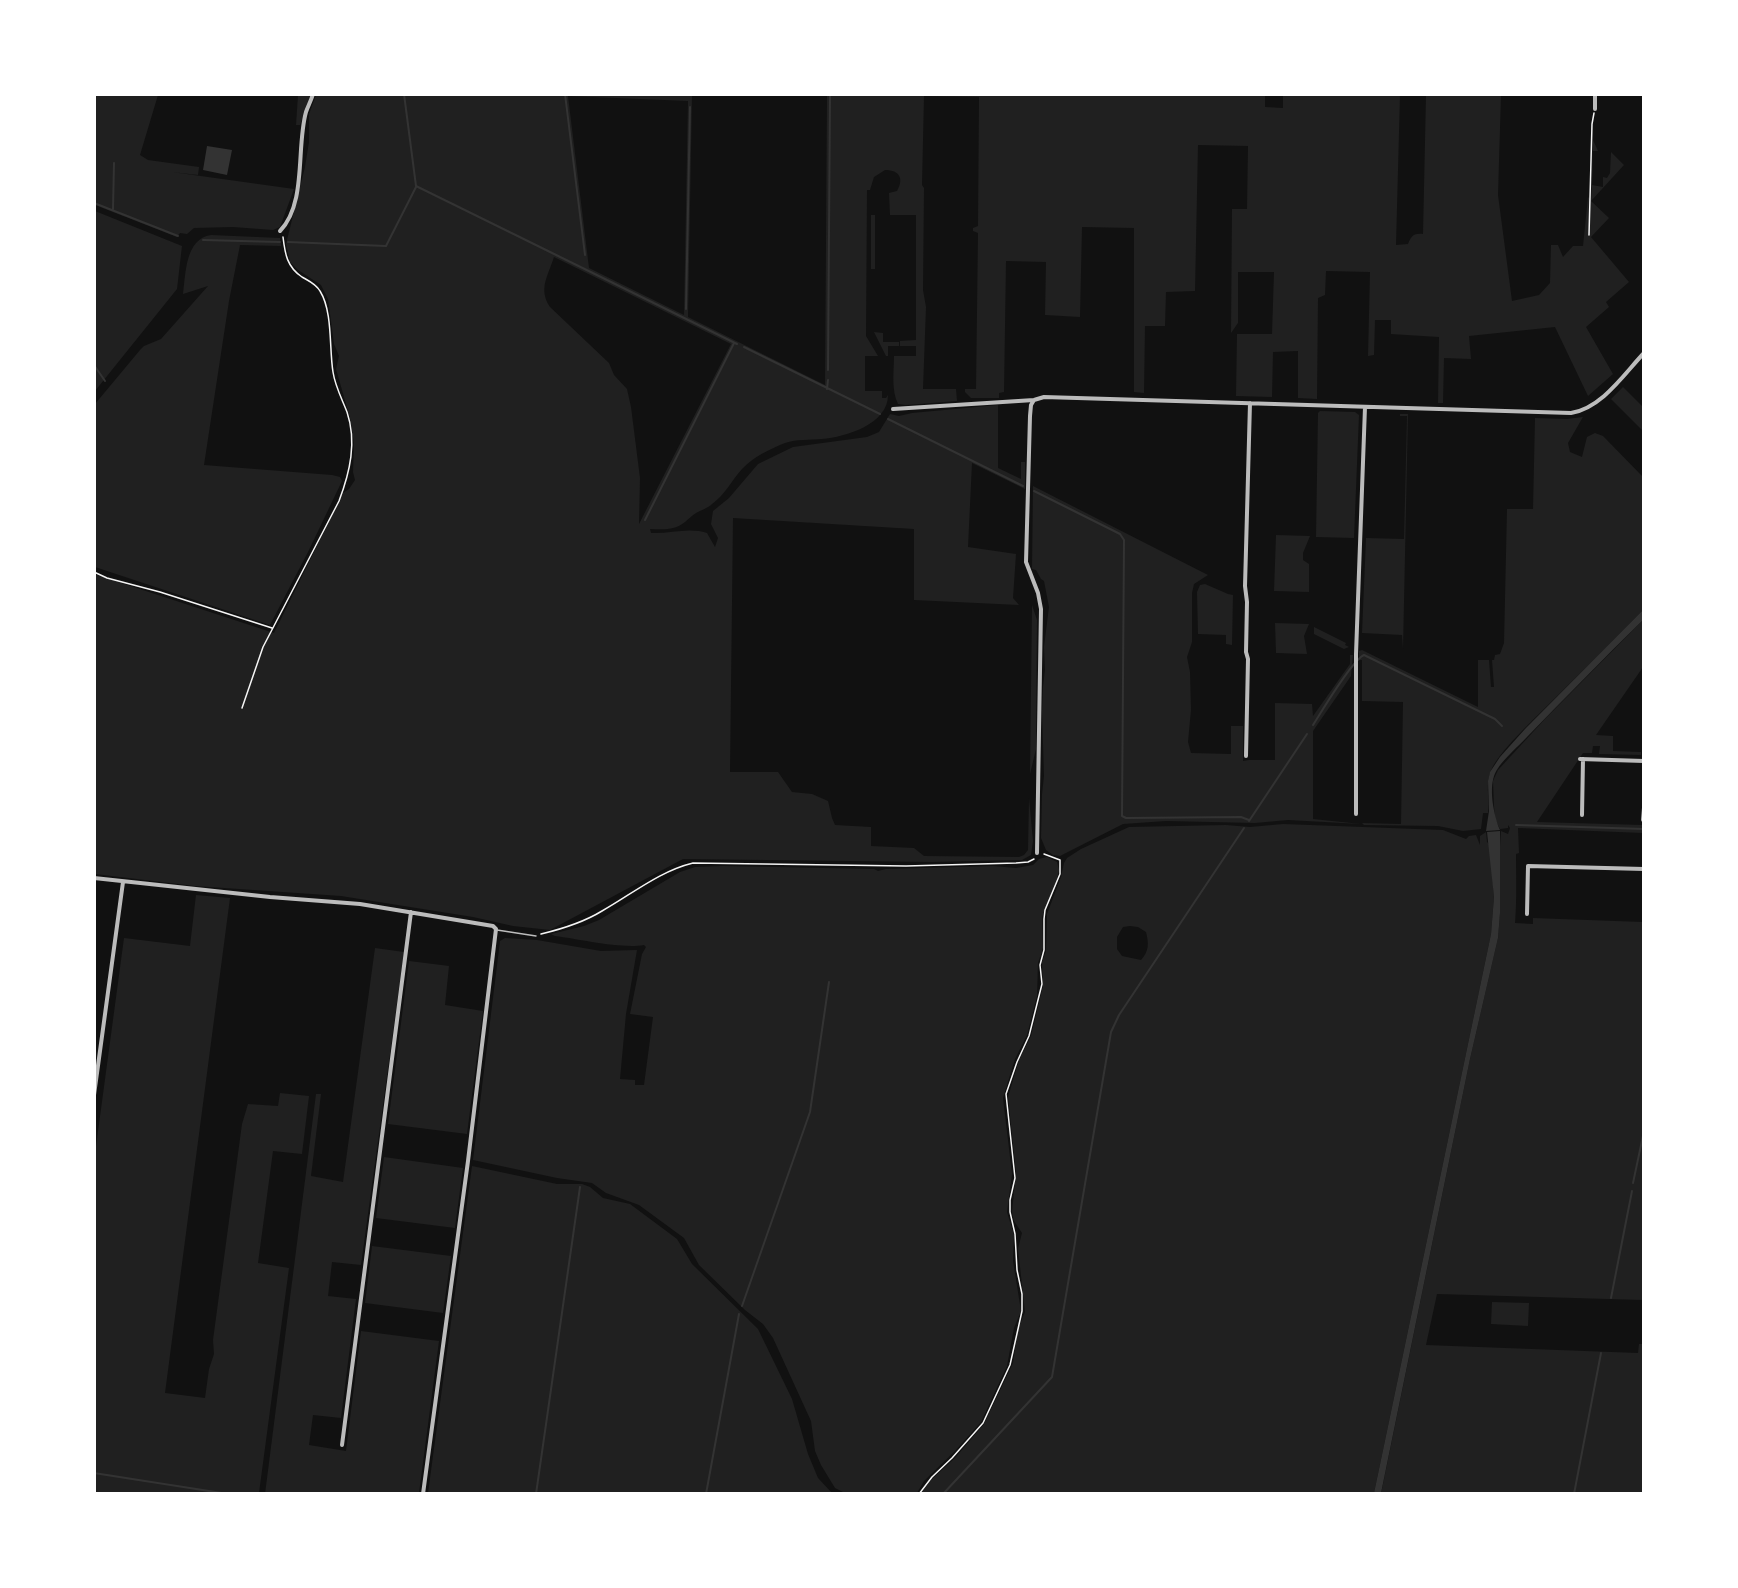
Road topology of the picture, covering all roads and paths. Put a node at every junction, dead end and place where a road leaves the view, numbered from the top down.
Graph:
1 (313, 94) edge
2 (1595, 94) edge
3 (1595, 109) joint
4 (280, 231) joint
5 (1589, 235) dead end
6 (1644, 353) edge
7 (1034, 400) junction
8 (1250, 403) junction
9 (1365, 407) junction
10 (893, 409) dead end
11 (94, 572) edge
12 (273, 629) junction
13 (242, 708) dead end
14 (1246, 756) dead end
15 (1644, 761) edge
16 (1644, 808) edge
17 (1356, 814) dead end
18 (1582, 815) dead end
19 (1643, 820) edge
20 (1037, 853) junction
21 (1644, 868) edge
22 (94, 878) edge
23 (123, 882) junction
24 (411, 912) junction
25 (1527, 914) dead end
26 (496, 929) junction
27 (536, 936) joint
28 (94, 1095) edge
29 (342, 1445) dead end
30 (423, 1494) edge
31 (919, 1494) edge

1 - 4 street
2 - 3 street
3 - 5 path
4 - 12 path
6 - 9 street
7 - 8 street
7 - 10 street
7 - 20 street
8 - 9 street
8 - 14 street
9 - 17 street
11 - 12 path
12 - 13 path
15 - 18 street
16 - 19 street
20 - 27 path
20 - 31 path
21 - 25 street
22 - 23 street
23 - 24 street
23 - 28 street
24 - 26 street
24 - 29 street
26 - 27 lane
26 - 30 street

